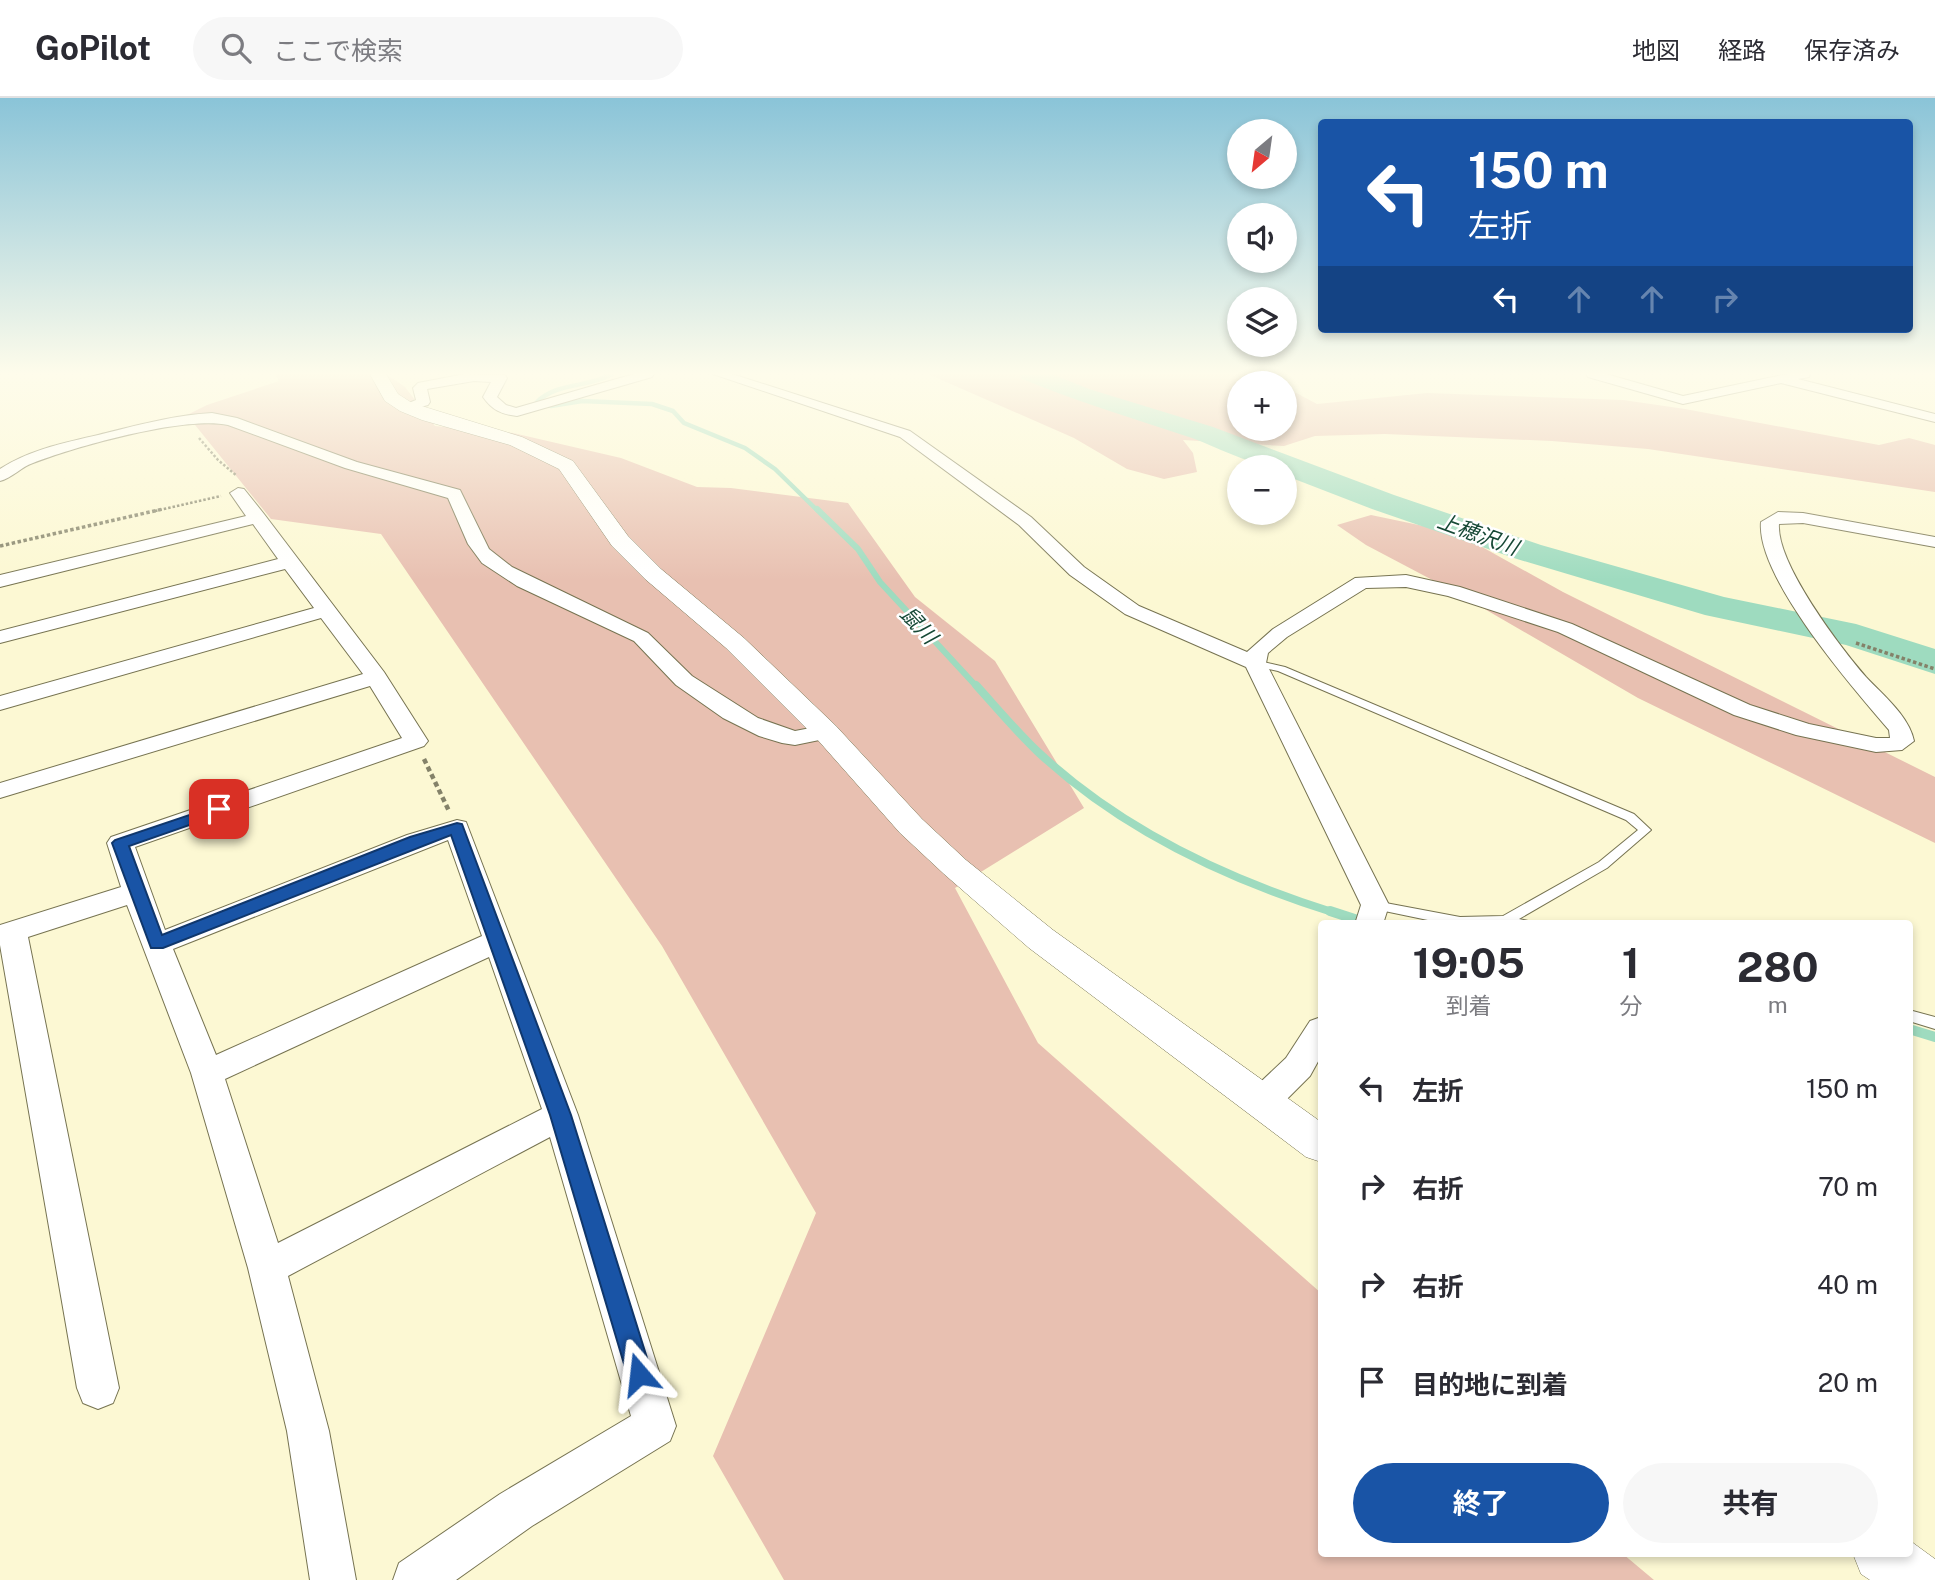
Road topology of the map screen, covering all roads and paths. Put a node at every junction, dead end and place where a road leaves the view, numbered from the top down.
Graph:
1 (83, 443) edge
2 (203, 443) edge
3 (292, 443) edge
4 (519, 443) edge
5 (918, 443) edge
6 (0, 476) edge
7 (238, 493) junction
8 (258, 518) junction
9 (1935, 542) edge
10 (0, 547) edge
11 (290, 562) junction
12 (0, 581) edge
13 (324, 611) junction
14 (1826, 636) junction
15 (0, 637) edge
16 (1255, 663) junction
17 (1935, 669) edge
18 (376, 677) junction
19 (0, 703) edge
20 (826, 732) junction
21 (415, 741) junction
22 (0, 791) edge
23 (457, 828) junction
24 (136, 892) junction
25 (1372, 914) edge
26 (1438, 920) edge
27 (1507, 920) edge
28 (6, 933) edge
29 (498, 941) junction
30 (157, 944) junction
31 (1913, 1016) edge
32 (1935, 1023) edge
33 (1318, 1035) edge
34 (207, 1073) junction
35 (1262, 1102) junction
36 (561, 1115) junction
37 (1318, 1143) edge
38 (267, 1268) junction
39 (98, 1388) dead end
40 (1885, 1557) edge
41 (333, 1580) edge
42 (416, 1580) edge
43 (1917, 1580) edge

1 - 6 street
2 - 7 path
3 - 20 street
4 - 20 street
5 - 16 street
7 - 8 street
7 - 10 path
8 - 11 street
8 - 12 street
9 - 14 street
11 - 13 street
11 - 15 street
13 - 18 street
13 - 19 street
14 - 16 street
14 - 17 path
16 - 25 street
16 - 27 lane
18 - 21 street
18 - 22 street
20 - 35 street
21 - 23 path
21 - 24 street
23 - 29 street
23 - 30 street
24 - 28 street
24 - 30 street
25 - 26 lane
28 - 39 street
29 - 34 street
29 - 36 street
30 - 34 street
31 - 32 lane
33 - 35 street
34 - 38 street
35 - 37 street
36 - 38 street
36 - 42 street
38 - 41 street
40 - 43 street

